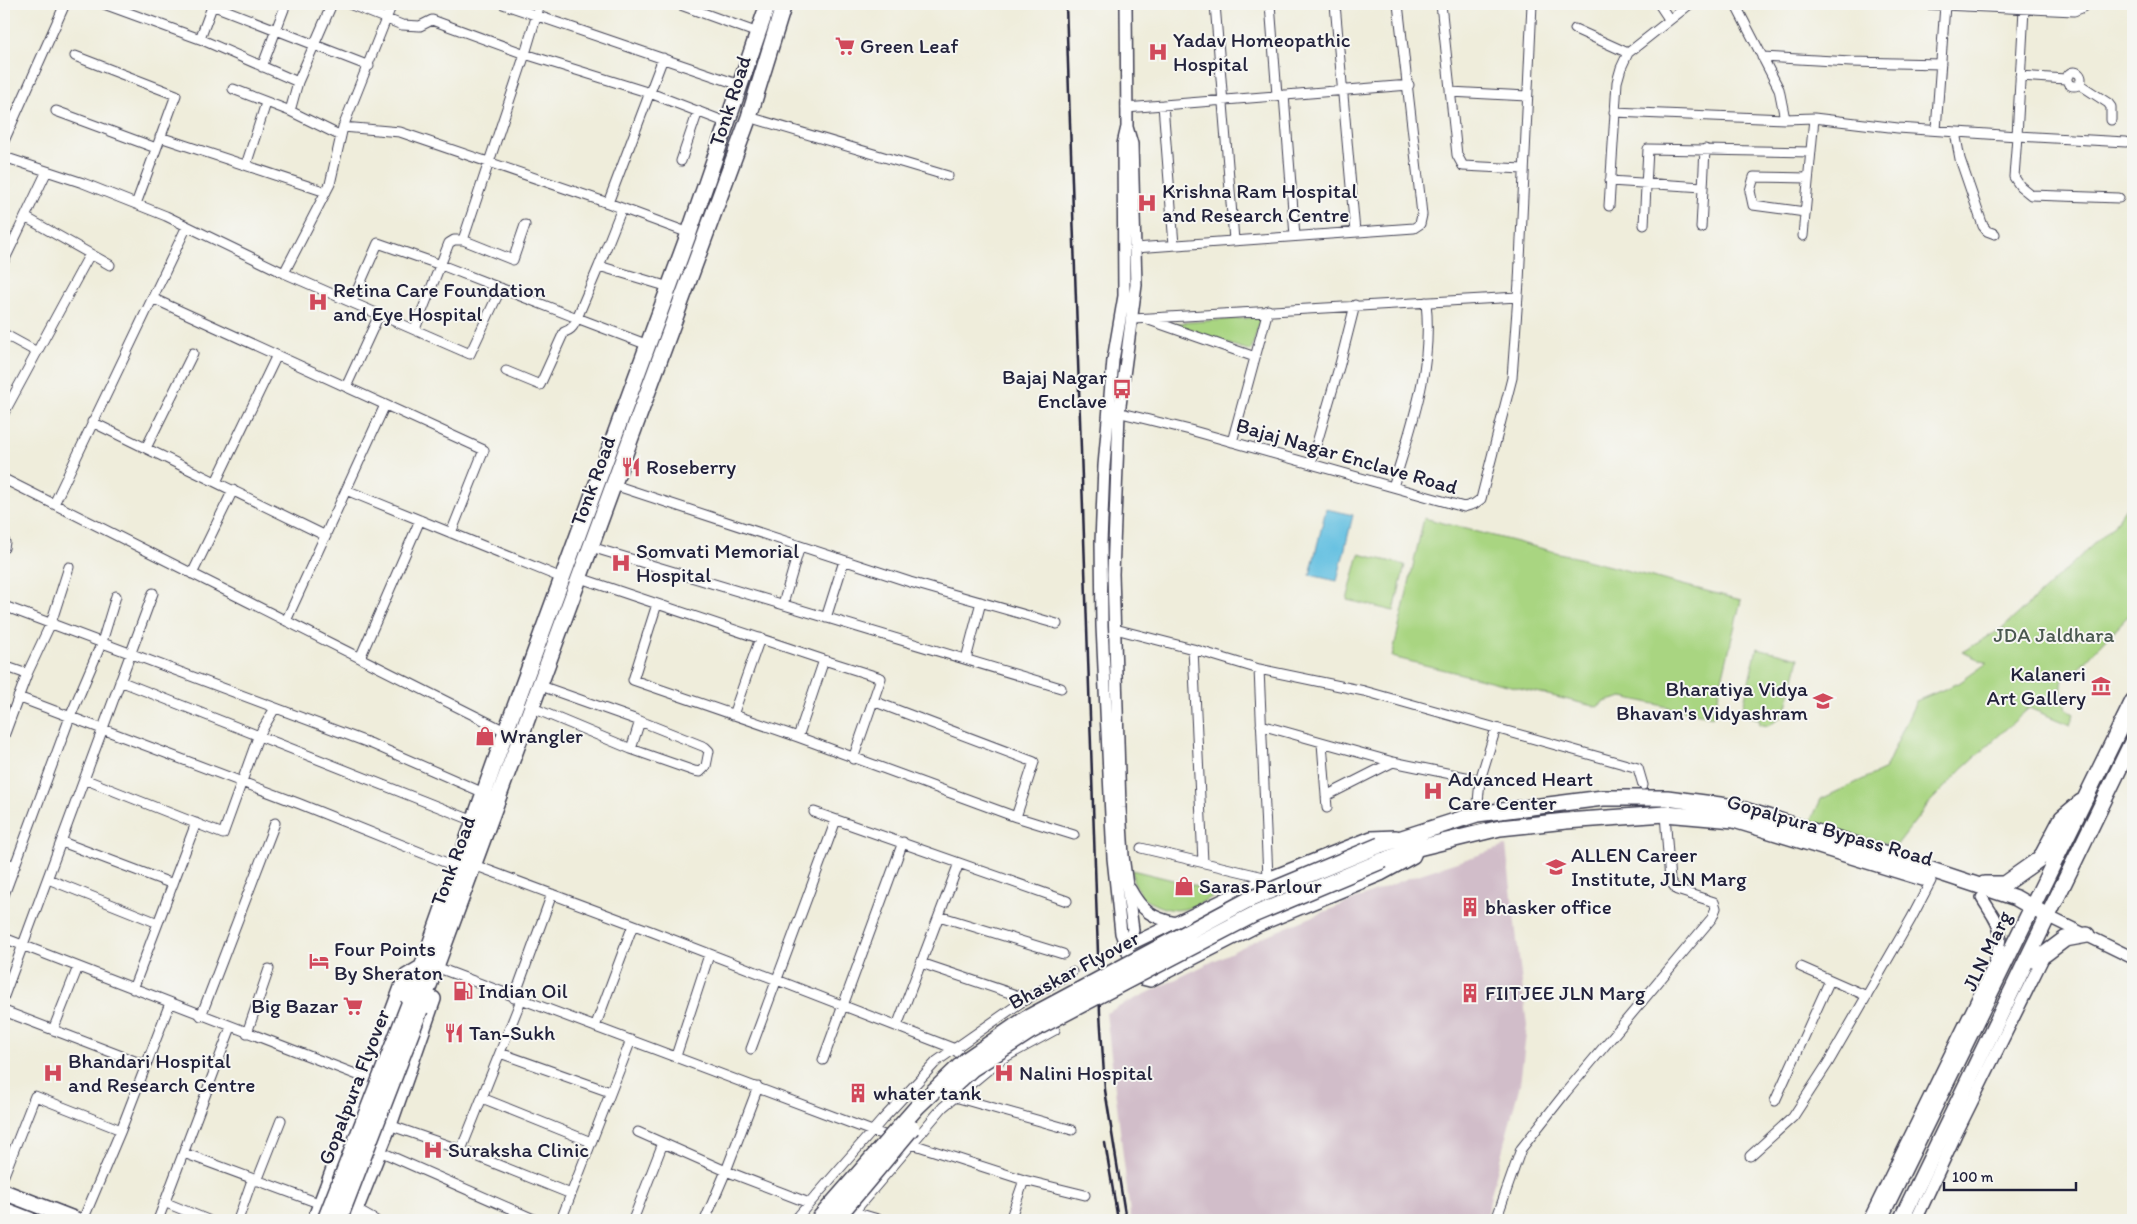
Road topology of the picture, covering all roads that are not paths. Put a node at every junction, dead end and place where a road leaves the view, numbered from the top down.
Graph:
1 (65, 4) edge
2 (104, 4) edge
3 (332, 4) edge
4 (349, 4) edge
5 (392, 4) edge
6 (503, 4) edge
7 (540, 4) edge
8 (678, 4) edge
9 (768, 4) edge
10 (784, 4) edge
11 (1126, 4) edge
12 (1215, 4) edge
13 (1270, 4) edge
14 (1335, 4) edge
15 (1398, 4) edge
16 (1441, 4) edge
17 (1532, 4) edge
18 (1659, 4) edge
19 (1690, 4) edge
20 (1735, 4) edge
21 (1921, 4) edge
22 (2086, 4) edge
23 (213, 5) edge
24 (1945, 5) junction
25 (699, 7) edge
26 (284, 9) dead end
27 (2024, 9) junction
28 (535, 15) junction
29 (386, 19) junction
30 (1669, 19) junction
31 (1575, 29) dead end
32 (277, 30) junction
33 (758, 33) junction
34 (200, 39) junction
35 (314, 44) junction
36 (1628, 53) junction
37 (525, 54) junction
38 (75, 56) dead end
39 (1762, 57) junction
40 (663, 58) junction
41 (1941, 64) junction
42 (369, 66) junction
43 (262, 67) junction
44 (2020, 76) junction
45 (298, 82) junction
46 (740, 85) junction
47 (1409, 85) junction
48 (233, 89) dead end
49 (1344, 90) junction
50 (1450, 92) junction
51 (650, 93) junction
52 (1280, 95) junction
53 (1527, 96) junction
54 (1223, 100) junction
55 (266, 103) junction
56 (1164, 105) junction
57 (1126, 108) junction
58 (56, 111) dead end
59 (290, 111) junction
60 (698, 111) junction
61 (1614, 112) junction
62 (749, 116) junction
63 (1814, 118) junction
64 (1785, 119) junction
65 (2111, 120) dead end
66 (728, 123) junction
67 (1127, 127) junction
68 (1936, 130) junction
69 (342, 131) junction
70 (1955, 132) junction
71 (2017, 136) junction
72 (160, 137) junction
73 (4, 142) edge
74 (2126, 142) dead end
75 (156, 148) junction
76 (1705, 149) junction
77 (1811, 152) junction
78 (4, 157) edge
79 (489, 161) junction
80 (681, 161) dead end
81 (246, 165) junction
82 (1523, 169) junction
83 (47, 171) junction
84 (948, 176) dead end
85 (1808, 178) junction
86 (1610, 181) junction
87 (1646, 184) junction
88 (1703, 187) junction
89 (326, 192) junction
90 (2119, 198) dead end
91 (608, 202) junction
92 (136, 204) junction
93 (1609, 206) dead end
94 (622, 208) junction
95 (1805, 212) junction
96 (25, 217) junction
97 (525, 225) dead end
98 (1644, 225) dead end
99 (187, 226) junction
100 (1701, 228) dead end
101 (1355, 232) junction
102 (689, 233) junction
103 (1995, 234) dead end
104 (1295, 236) junction
105 (1804, 236) dead end
106 (463, 240) junction
107 (1234, 240) junction
108 (1174, 245) junction
109 (1135, 248) junction
110 (90, 254) junction
111 (4, 262) edge
112 (110, 265) dead end
113 (441, 265) junction
114 (599, 266) junction
115 (284, 273) junction
116 (670, 287) junction
117 (501, 288) junction
118 (1518, 297) junction
119 (152, 298) junction
120 (352, 302) junction
121 (1426, 302) junction
122 (1354, 305) junction
123 (1268, 310) junction
124 (379, 314) junction
125 (577, 318) junction
126 (1138, 319) junction
127 (415, 329) junction
128 (4, 334) edge
129 (648, 345) junction
130 (37, 352) junction
131 (193, 353) dead end
132 (277, 355) junction
133 (1255, 357) junction
134 (506, 372) dead end
135 (346, 387) junction
136 (385, 405) junction
137 (1114, 412) junction
138 (4, 413) edge
139 (92, 422) junction
140 (1232, 442) junction
141 (146, 448) junction
142 (1311, 464) junction
143 (4, 479) edge
144 (216, 482) junction
145 (614, 485) junction
146 (1394, 487) junction
147 (233, 490) junction
148 (346, 490) junction
149 (54, 504) junction
150 (420, 520) junction
151 (451, 533) junction
152 (326, 536) junction
153 (800, 546) junction
154 (591, 547) junction
155 (844, 561) junction
156 (68, 567) dead end
157 (192, 574) junction
158 (562, 578) junction
159 (580, 578) junction
160 (153, 593) dead end
161 (116, 596) dead end
162 (981, 602) junction
163 (658, 604) junction
164 (783, 604) junction
165 (4, 606) edge
166 (826, 618) junction
167 (286, 621) junction
168 (51, 623) junction
169 (1057, 624) dead end
170 (1115, 629) junction
171 (760, 638) junction
172 (102, 642) junction
173 (1193, 649) junction
174 (130, 653) junction
175 (360, 658) junction
176 (966, 659) junction
177 (824, 660) junction
178 (4, 666) edge
179 (1258, 669) junction
180 (27, 674) junction
181 (120, 681) junction
182 (541, 686) junction
183 (1061, 688) dead end
184 (18, 697) junction
185 (873, 701) junction
186 (2133, 701) edge
187 (275, 708) junction
188 (532, 708) junction
189 (734, 715) junction
190 (70, 717) junction
191 (640, 721) junction
192 (1261, 725) junction
193 (1496, 728) junction
194 (102, 729) junction
195 (5, 731) edge
196 (506, 731) junction
197 (258, 737) junction
198 (798, 737) junction
199 (521, 739) junction
200 (2133, 740) edge
201 (1322, 743) junction
202 (631, 748) junction
203 (853, 758) junction
204 (1393, 762) junction
205 (84, 778) junction
206 (1480, 780) junction
207 (241, 782) junction
208 (1643, 785) dead end
209 (484, 793) junction
210 (1326, 796) junction
211 (2087, 796) junction
212 (1327, 808) dead end
213 (814, 812) dead end
214 (1477, 814) junction
215 (1665, 814) junction
216 (1734, 814) junction
217 (1016, 817) junction
218 (836, 820) junction
219 (474, 821) junction
220 (196, 823) junction
221 (275, 823) dead end
222 (1074, 835) dead end
223 (1406, 836) junction
224 (62, 842) junction
225 (903, 842) junction
226 (1141, 848) dead end
227 (1418, 848) junction
228 (1382, 852) junction
229 (4, 862) edge
230 (1203, 862) junction
231 (959, 863) junction
232 (474, 865) junction
233 (15, 866) junction
234 (457, 868) junction
235 (1268, 878) junction
236 (48, 879) junction
237 (1931, 881) junction
238 (1127, 883) junction
239 (173, 884) junction
240 (1973, 884) junction
241 (552, 894) junction
242 (4, 895) edge
243 (1982, 898) junction
244 (1067, 901) dead end
245 (2030, 911) junction
246 (939, 916) junction
247 (2047, 920) junction
248 (158, 923) junction
249 (1176, 923) junction
250 (633, 925) junction
251 (2087, 935) junction
252 (4, 938) edge
253 (22, 946) junction
254 (1127, 946) junction
255 (1063, 954) dead end
256 (2045, 954) junction
257 (709, 955) junction
258 (2133, 958) edge
259 (2027, 961) junction
260 (921, 963) junction
261 (78, 967) junction
262 (1801, 967) dead end
263 (431, 969) junction
264 (269, 970) dead end
265 (1072, 972) dead end
266 (1830, 980) junction
267 (777, 981) junction
268 (133, 989) junction
269 (4, 996) edge
270 (1867, 996) junction
271 (518, 999) junction
272 (1028, 999) junction
273 (170, 1003) junction
274 (842, 1005) junction
275 (415, 1007) junction
276 (4, 1011) edge
277 (201, 1016) junction
278 (896, 1026) junction
279 (231, 1027) junction
280 (595, 1027) junction
281 (53, 1030) junction
282 (1055, 1030) dead end
283 (247, 1033) junction
284 (630, 1040) junction
285 (751, 1049) dead end
286 (954, 1049) junction
287 (500, 1053) junction
288 (676, 1056) junction
289 (823, 1060) dead end
290 (1984, 1063) junction
291 (146, 1065) junction
292 (979, 1078) junction
293 (368, 1079) junction
294 (758, 1087) junction
295 (610, 1092) junction
296 (1931, 1092) junction
297 (956, 1097) junction
298 (482, 1098) junction
299 (1775, 1101) dead end
300 (281, 1120) dead end
301 (389, 1125) junction
302 (121, 1130) junction
303 (1072, 1130) dead end
304 (872, 1131) junction
305 (638, 1132) dead end
306 (1919, 1136) junction
307 (591, 1142) junction
308 (663, 1143) junction
309 (912, 1145) junction
310 (377, 1150) junction
311 (461, 1150) junction
312 (184, 1153) junction
313 (1750, 1156) dead end
314 (336, 1162) junction
315 (726, 1171) junction
316 (369, 1174) junction
317 (4, 1175) edge
318 (254, 1180) junction
319 (1024, 1180) junction
320 (4, 1192) edge
321 (571, 1194) junction
322 (1085, 1194) dead end
323 (164, 1202) junction
324 (321, 1204) junction
325 (809, 1204) junction
326 (4, 1210) edge
327 (854, 1212) junction
328 (353, 1215) edge
329 (25, 1219) edge
330 (876, 1219) edge
331 (76, 1220) edge
332 (83, 1220) edge
333 (158, 1220) edge
334 (208, 1220) edge
335 (238, 1220) edge
336 (314, 1220) edge
337 (325, 1220) edge
338 (339, 1220) edge
339 (375, 1220) edge
340 (536, 1220) edge
341 (561, 1220) edge
342 (633, 1220) edge
343 (705, 1220) edge
344 (795, 1220) edge
345 (818, 1220) edge
346 (835, 1220) edge
347 (847, 1220) edge
348 (1010, 1220) edge
349 (1496, 1220) edge
350 (1869, 1220) edge
351 (1879, 1220) edge
352 (1901, 1220) edge
353 (1916, 1220) edge

1 - 73 street
2 - 34 street
3 - 35 street
4 - 29 street
5 - 29 street
6 - 28 street
7 - 28 street
8 - 25 street
9 - 33 main road, Tonk Road
10 - 62 main road, Tonk Road
11 - 57 street
12 - 54 street
13 - 52 street
14 - 49 street
15 - 47 street
16 - 50 street
17 - 53 street, Bajaj Nagar Enclave Road
18 - 30 street
19 - 30 street
20 - 39 street
21 - 24 street
22 - 27 street
23 - 32 street
23 - 34 street
24 - 27 street
24 - 41 street
25 - 33 street
26 - 32 street
27 - 44 street
28 - 37 street
28 - 40 street
29 - 37 street
29 - 42 street
30 - 36 street
31 - 36 street
32 - 35 street
32 - 43 street
33 - 46 main road, Tonk Road
34 - 43 street
35 - 42 street
35 - 45 street
36 - 61 street
37 - 51 street
37 - 79 street
38 - 72 street
39 - 41 street
39 - 64 street
40 - 46 street
40 - 51 street
41 - 68 street
42 - 69 street
43 - 45 street
44 - 65 street
44 - 71 street
45 - 59 street
46 - 66 main road, Tonk Road
47 - 49 street
47 - 101 street
48 - 55 street
49 - 52 street
49 - 101 street
50 - 53 street
50 - 82 street
51 - 60 street
51 - 91 street
52 - 54 street
52 - 104 street
53 - 82 street, Bajaj Nagar Enclave Road
54 - 56 street
54 - 107 street
55 - 59 street
55 - 81 street
56 - 57 street
56 - 108 street
57 - 67 street
58 - 75 street
59 - 69 street
60 - 66 street
60 - 80 street
61 - 64 street
61 - 86 street
62 - 84 street
62 - 145 main road, Tonk Road
63 - 64 street
63 - 68 street
63 - 77 street
66 - 102 main road, Tonk Road
67 - 109 street
67 - 137 street
68 - 70 street
69 - 79 street
69 - 89 street
70 - 71 street
70 - 103 street
71 - 74 street
71 - 90 street
72 - 75 street
72 - 81 street
75 - 92 street
76 - 77 street
76 - 87 street
76 - 88 street
77 - 85 street
78 - 83 street
79 - 91 street
79 - 106 street
81 - 89 street
82 - 118 street, Bajaj Nagar Enclave Road
83 - 92 street
83 - 96 street
85 - 95 street
85 - 95 street
86 - 87 street
86 - 93 street
87 - 88 street
87 - 98 street
88 - 100 street
89 - 115 street
91 - 94 street
92 - 99 street
94 - 102 street
94 - 114 street
95 - 105 street
96 - 110 street
96 - 111 street
97 - 106 street
99 - 115 street
99 - 119 street
101 - 104 street
102 - 116 main road, Tonk Road
104 - 107 street
106 - 113 street
107 - 108 street
108 - 109 street
109 - 126 street
110 - 112 street
110 - 130 street
113 - 117 street
113 - 120 street
113 - 127 street
114 - 116 street
114 - 125 street
115 - 120 street
116 - 129 main road, Tonk Road
117 - 125 street
117 - 127 street
118 - 121 street
118 - 146 street, Bajaj Nagar Enclave Road
119 - 132 street
119 - 139 street
120 - 124 street
121 - 122 street
121 - 146 street
122 - 123 street
122 - 142 street
123 - 126 street
123 - 133 street
124 - 127 street
124 - 135 street
125 - 129 street
125 - 134 street
126 - 133 street
126 - 137 street
128 - 130 street
129 - 158 main road, Tonk Road
130 - 138 street
131 - 141 street
132 - 135 street
132 - 144 street
133 - 140 street
135 - 136 street
136 - 148 street
136 - 151 street
137 - 140 street, Bajaj Nagar Enclave Road
137 - 170 street
137 - 254 street
139 - 141 street
139 - 149 street
140 - 142 street, Bajaj Nagar Enclave Road
141 - 144 street
142 - 146 street, Bajaj Nagar Enclave Road
143 - 149 street
144 - 147 street
145 - 153 street
145 - 154 main road, Tonk Road
147 - 152 street
147 - 157 street
148 - 150 street
148 - 152 street
149 - 157 street
150 - 151 street
150 - 175 street
151 - 158 street
152 - 167 street
153 - 155 street
153 - 164 street
154 - 159 main road, Tonk Road
154 - 164 street
155 - 162 street
155 - 166 street
156 - 168 street
157 - 167 street
158 - 196 main road, Tonk Road
159 - 163 street
159 - 182 main road, Tonk Road
160 - 174 street
161 - 172 street
162 - 169 street
162 - 176 street
163 - 171 street
163 - 189 street
164 - 166 street
165 - 168 street
166 - 176 street
167 - 175 street
168 - 172 street
168 - 180 street
170 - 173 street
170 - 238 street
171 - 177 street
171 - 189 street
172 - 174 street
172 - 190 street
173 - 179 street
173 - 230 street
174 - 181 street
174 - 187 street
175 - 196 street
176 - 183 street
177 - 185 street
177 - 198 street
178 - 180 street
179 - 192 street
179 - 193 street
180 - 184 street
181 - 194 street
181 - 197 street
182 - 188 main road, Tonk Road
182 - 191 street
184 - 190 street
184 - 195 street
185 - 203 street
185 - 217 street
186 - 211 main road, JLN Marg
187 - 197 street
187 - 209 street
188 - 199 main road, Tonk Road
188 - 202 street
189 - 198 street
190 - 194 street
190 - 233 street
191 - 202 street
191 - 202 street
192 - 201 street
192 - 235 street
193 - 206 street
193 - 208 street
194 - 205 street
194 - 207 street
196 - 199 street
196 - 209 main road, Tonk Road
197 - 207 street
197 - 219 street
198 - 203 street
199 - 232 main road, Tonk Road
200 - 247 main road, JLN Marg
201 - 204 street
201 - 210 street
203 - 217 street
204 - 206 street
204 - 210 street
205 - 220 street
205 - 224 street
206 - 214 street
207 - 220 street
207 - 234 street
209 - 219 main road, Tonk Road
210 - 212 street
211 - 240 main road
211 - 245 main road, JLN Marg
213 - 218 street
214 - 216 main road, Gopalpura Bypass Road
214 - 223 main road, Gopalpura Bypass Road
215 - 216 main road, Gopalpura Bypass Road
215 - 227 main road, Gopalpura Bypass Road
215 - 349 street
216 - 237 main road, Gopalpura Bypass Road
216 - 240 main road, Gopalpura Bypass Road
217 - 222 street
218 - 225 street
218 - 267 street
219 - 234 main road, Tonk Road
220 - 239 street
221 - 277 street
223 - 228 main road, Bhaskar Flyover
223 - 235 street
224 - 236 street
224 - 239 street
225 - 231 street
225 - 274 street
226 - 230 street
227 - 228 main road, Bhaskar Flyover
227 - 254 street
228 - 345 main road, Bhaskar Flyover, bridge
228 - 346 main road, Bhaskar Flyover, bridge
229 - 233 street
230 - 235 street
231 - 244 street
231 - 246 street
232 - 241 street
232 - 263 main road, Tonk Road
233 - 242 street
234 - 263 main road, Tonk Road
235 - 249 street
236 - 248 street
236 - 253 street
237 - 243 main road, Gopalpura Bypass Road
237 - 270 street
238 - 249 street
238 - 254 street
239 - 248 street
240 - 245 main road, Gopalpura Bypass Road
241 - 250 street
241 - 271 street
243 - 245 main road, Gopalpura Bypass Road
243 - 296 street
245 - 247 main road
245 - 306 main road, JLN Marg
246 - 255 street
246 - 260 street
247 - 251 street
247 - 259 main road, JLN Marg
248 - 268 street
249 - 254 street
250 - 257 street
250 - 280 street
251 - 256 main road
251 - 258 street
252 - 253 street
253 - 261 street
253 - 269 street
256 - 259 main road
256 - 290 street
257 - 267 street
257 - 288 street
259 - 290 main road, JLN Marg
260 - 272 street
260 - 278 street
261 - 268 street
261 - 281 street
262 - 266 street
263 - 271 street
263 - 275 main road, Gopalpura Flyover
263 - 293 main road
263 - 301 main road
264 - 283 street
265 - 272 street
266 - 270 street
266 - 299 street
267 - 274 street
267 - 285 street
268 - 273 street
270 - 313 street
271 - 280 street
271 - 287 street
272 - 286 street
273 - 277 street
273 - 291 street
274 - 278 street
274 - 289 street
275 - 337 main road, Gopalpura Flyover, bridge
275 - 338 main road, Gopalpura Flyover, bridge
276 - 281 street
277 - 279 street
278 - 286 street
279 - 283 street
279 - 312 street
280 - 284 street
281 - 291 street
282 - 292 street
283 - 293 street
284 - 288 street
284 - 295 street
286 - 292 street
286 - 304 street
287 - 295 street
287 - 298 street
288 - 294 street
290 - 352 main road, JLN Marg
290 - 353 street
291 - 302 street
292 - 297 street
293 - 314 main road
294 - 304 street
294 - 315 street
295 - 307 street
296 - 306 main road
296 - 350 street
297 - 303 street
297 - 309 street
298 - 307 street
298 - 311 street
300 - 318 street
301 - 310 main road
301 - 311 street
302 - 317 street
302 - 332 street
304 - 309 street
304 - 325 street
305 - 308 street
306 - 351 main road, JLN Marg
307 - 321 street
308 - 315 street
308 - 342 street
309 - 319 street
309 - 327 street
310 - 316 main road
310 - 340 street
311 - 321 street
312 - 318 street
312 - 323 street
314 - 316 main road
314 - 324 main road
315 - 325 street
315 - 343 street
316 - 328 main road
318 - 324 street
318 - 335 street
319 - 322 street
319 - 348 street
320 - 331 main road
321 - 341 street
323 - 333 street
323 - 334 street
324 - 336 main road
325 - 344 street
326 - 329 main road
327 - 330 street
327 - 347 street
328 - 339 street

